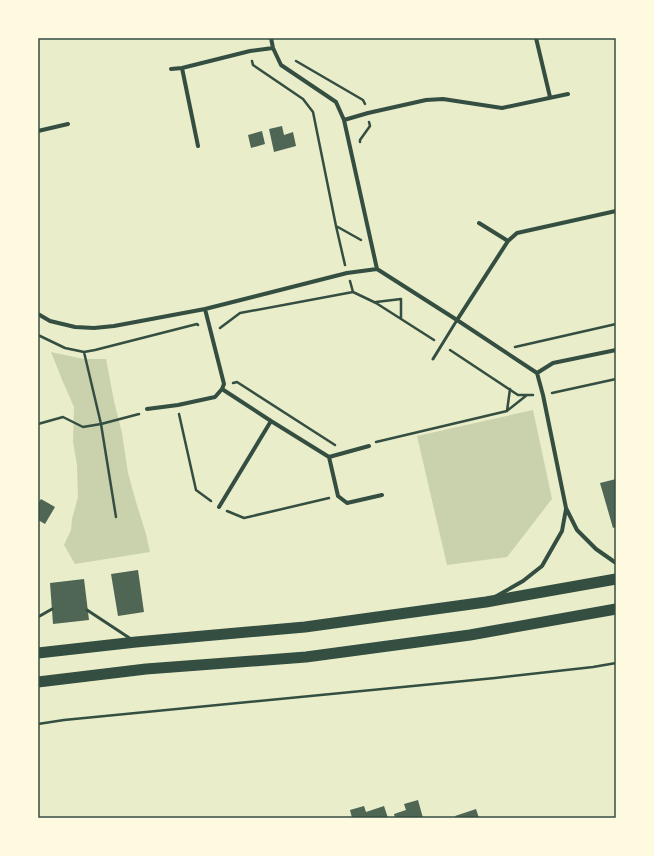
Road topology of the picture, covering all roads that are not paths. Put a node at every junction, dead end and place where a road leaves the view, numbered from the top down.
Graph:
1 (271, 38) edge
2 (536, 38) edge
3 (273, 48) junction
4 (182, 68) junction
5 (171, 69) dead end
6 (568, 94) dead end
7 (550, 97) junction
8 (344, 120) junction
9 (68, 124) dead end
10 (38, 131) edge
11 (198, 146) dead end
12 (616, 211) edge
13 (479, 223) dead end
14 (508, 241) junction
15 (377, 269) junction
16 (205, 308) junction
17 (38, 314) edge
18 (458, 320) junction
19 (616, 350) edge
20 (433, 359) dead end
21 (537, 373) junction
22 (223, 387) junction
23 (146, 409) road end
24 (271, 421) junction
25 (369, 446) road end
26 (329, 457) junction
27 (382, 495) dead end
28 (219, 507) dead end
29 (566, 508) junction
30 (616, 563) edge
31 (616, 579) edge
32 (486, 602) junction
33 (52, 609) dead end
34 (616, 609) edge
35 (87, 610) dead end
36 (38, 617) edge
37 (136, 642) junction
38 (38, 653) edge
39 (38, 682) edge

1 - 3 street
2 - 7 street
3 - 4 street
3 - 8 street
4 - 5 street
4 - 11 street
6 - 7 street
7 - 8 street
8 - 15 street
9 - 10 street
12 - 14 street
13 - 14 street
14 - 18 street
15 - 16 street
15 - 18 street
16 - 17 street
16 - 22 street
18 - 20 lane
18 - 21 street
19 - 21 street
21 - 29 street
22 - 23 street
22 - 24 street
24 - 26 street
24 - 28 street
25 - 26 street
26 - 27 street
29 - 30 street
29 - 32 street
31 - 32 highway
32 - 37 highway
33 - 36 lane
34 - 39 highway
35 - 37 lane
37 - 38 highway

